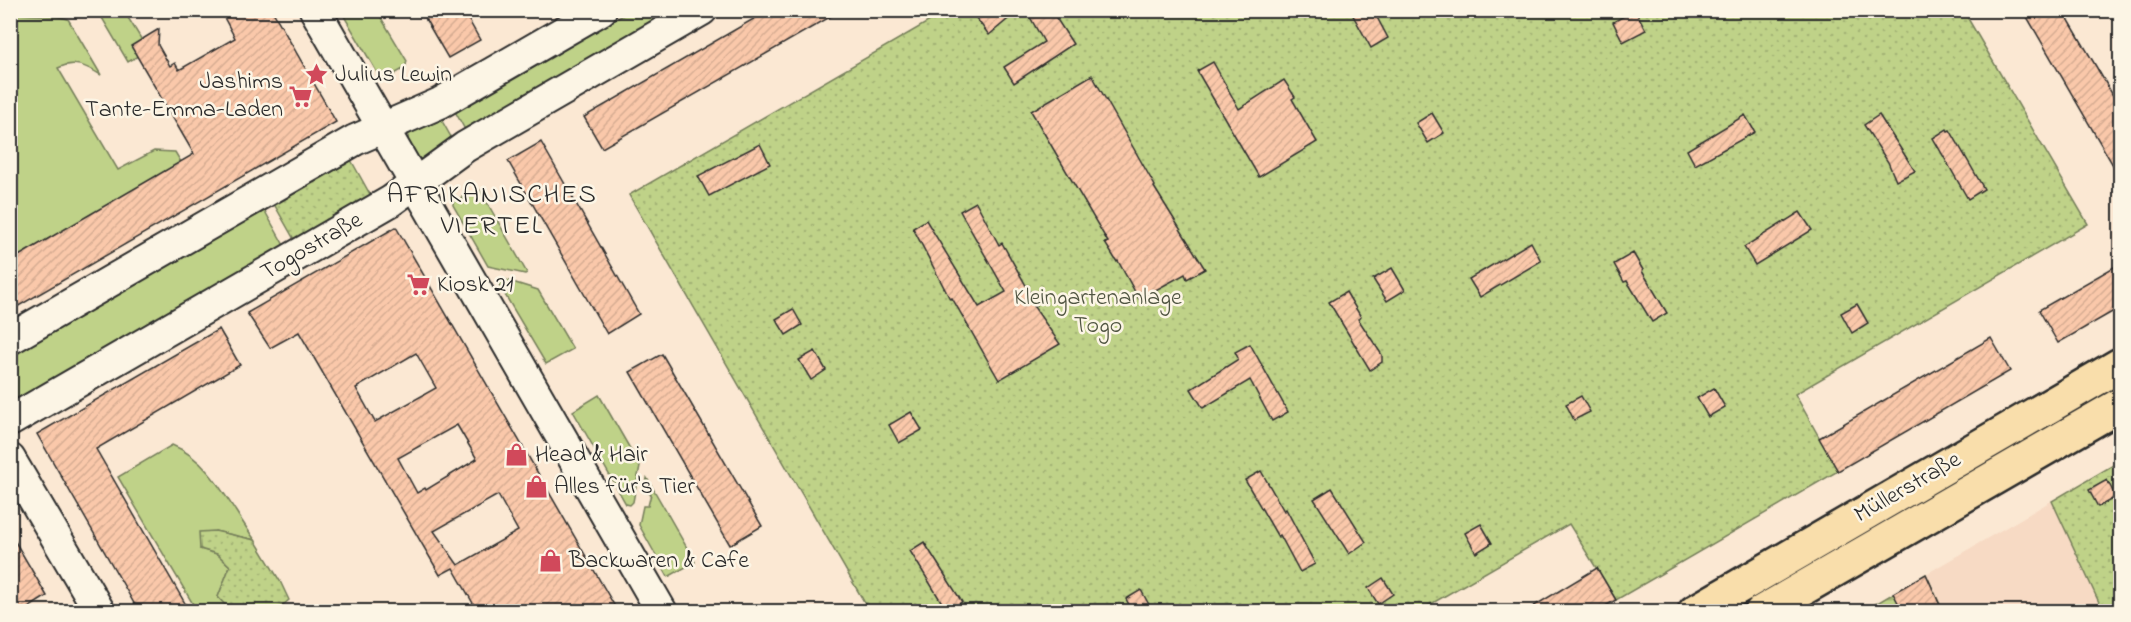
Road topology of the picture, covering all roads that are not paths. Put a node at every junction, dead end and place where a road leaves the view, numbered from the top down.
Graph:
1 (315, 10) edge
2 (601, 10) edge
3 (702, 10) edge
4 (383, 128) junction
5 (416, 184) junction
6 (10, 339) edge
7 (2121, 365) edge
8 (2121, 405) edge
9 (10, 421) edge
10 (10, 459) edge
11 (100, 612) edge
12 (662, 612) edge
13 (1695, 612) edge
14 (1762, 612) edge

1 - 4 street
2 - 4 street
3 - 5 street, Togostraße
4 - 5 street
4 - 6 street
5 - 9 street, Togostraße
5 - 12 street
7 - 13 main road, Müllerstraße
8 - 14 main road, Müllerstraße
10 - 11 street

